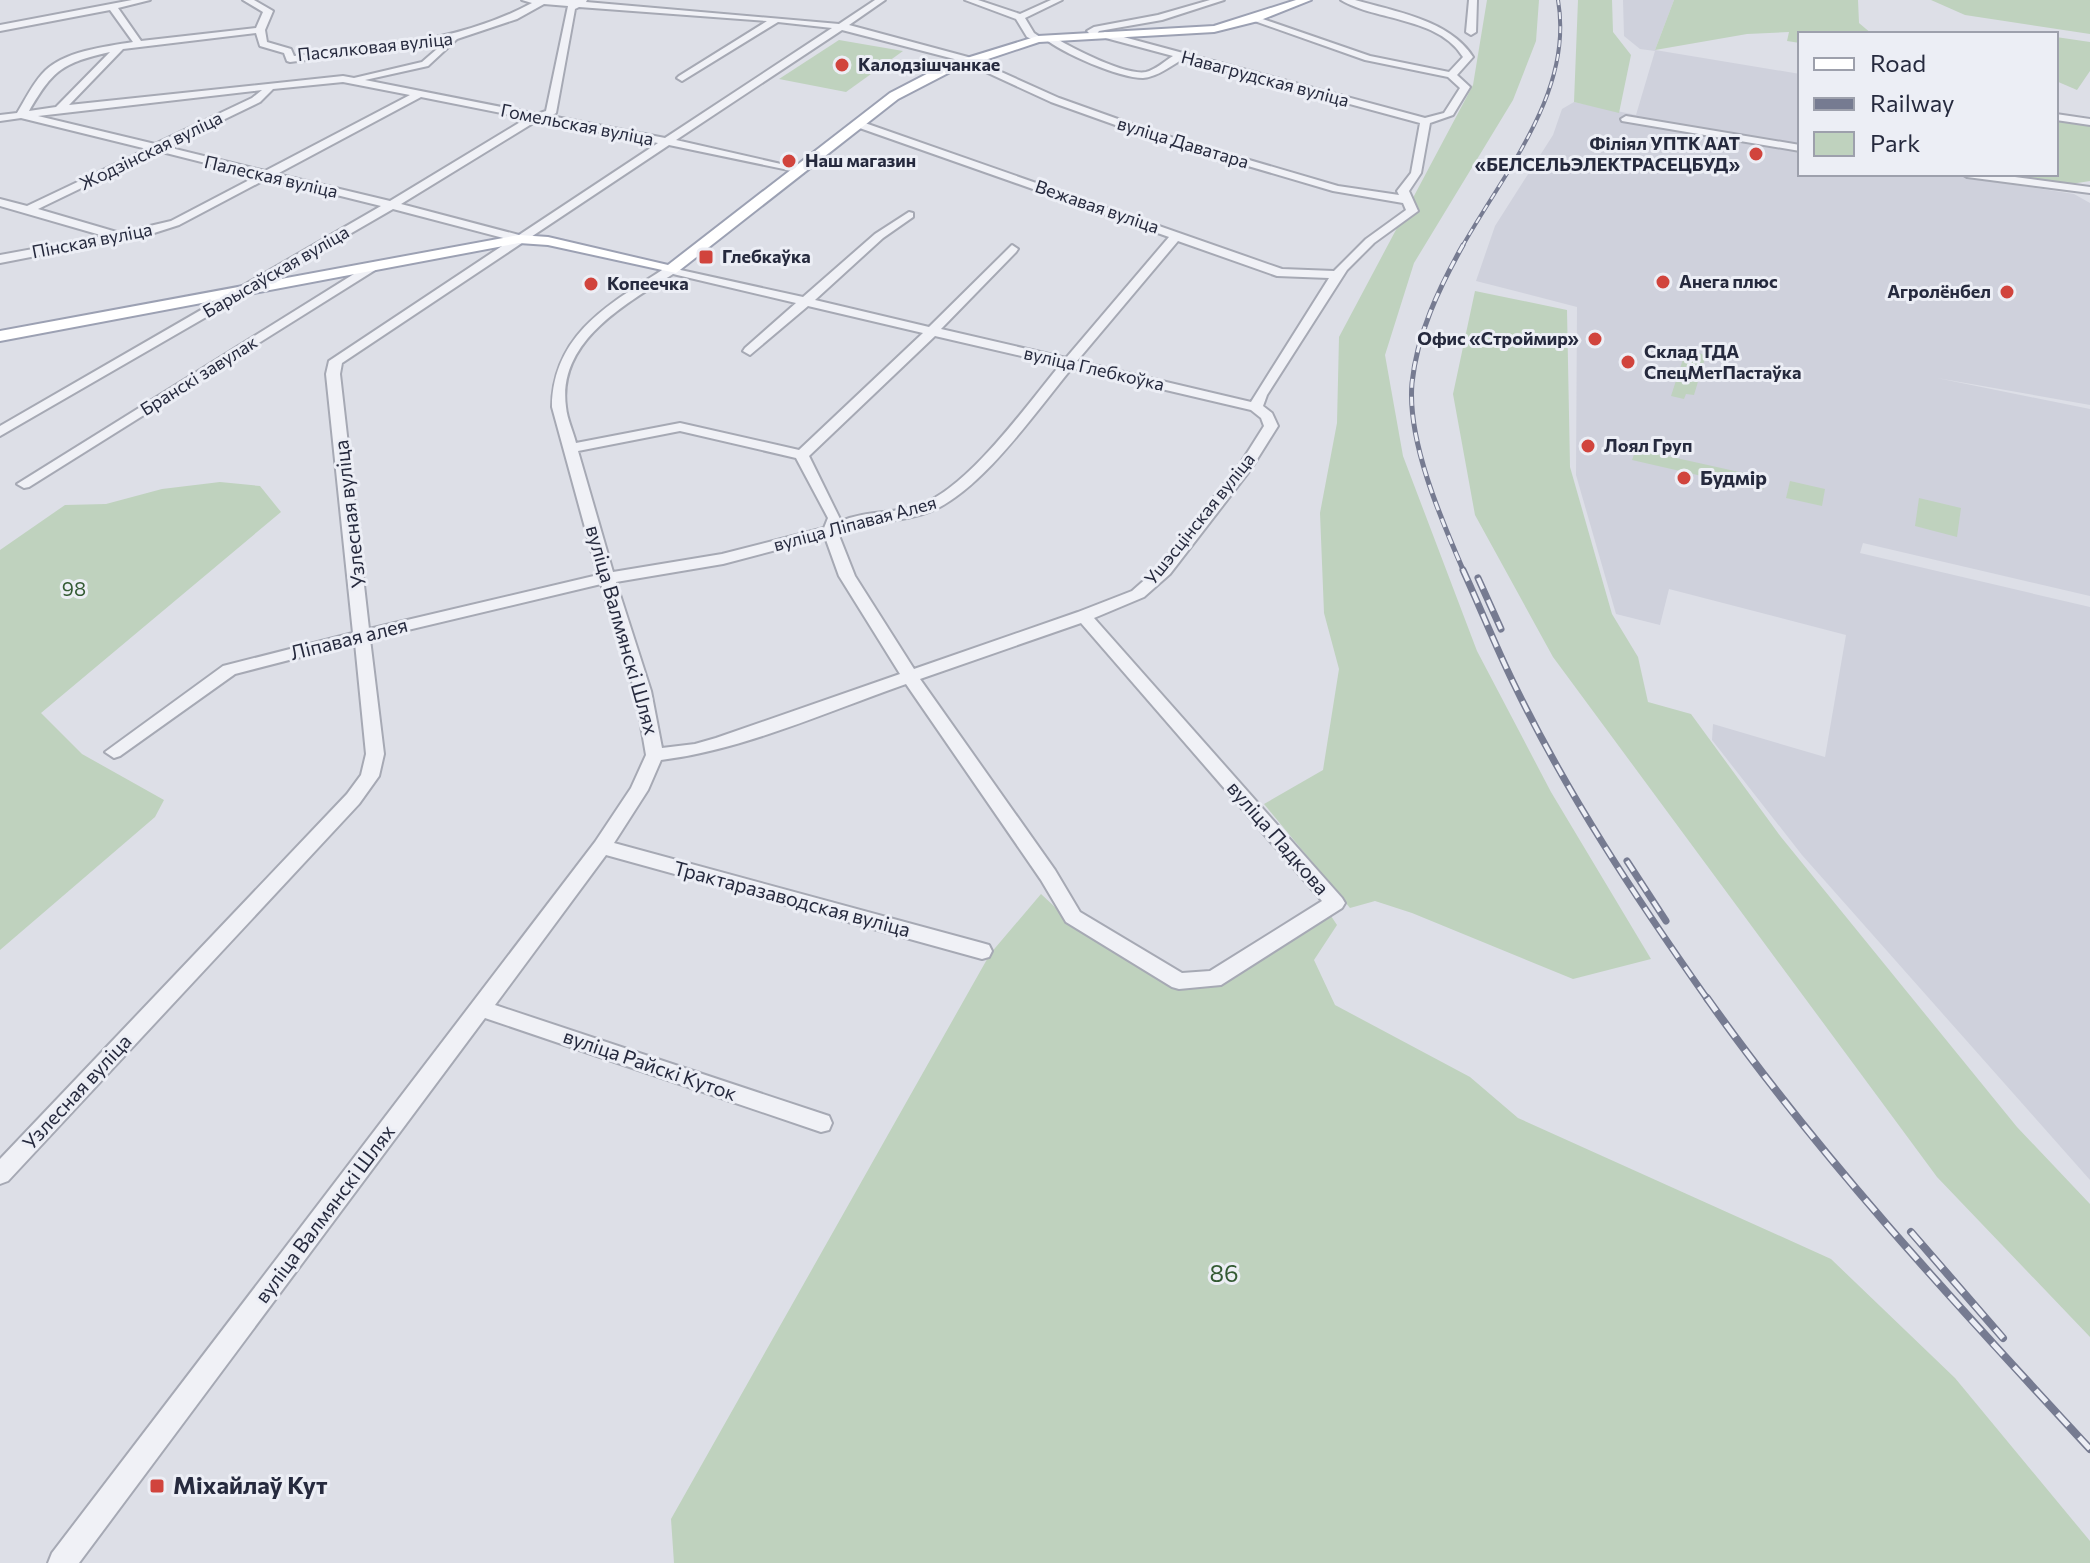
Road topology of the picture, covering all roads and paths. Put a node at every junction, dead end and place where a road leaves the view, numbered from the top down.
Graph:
1 (146, 0) edge
2 (247, 0) edge
3 (526, 0) edge
4 (881, 0) edge
5 (969, 0) edge
6 (1058, 0) edge
7 (1220, 0) edge
8 (1306, 0) edge
9 (1345, 0) edge
10 (1473, 0) edge
11 (543, 1) edge
12 (580, 1) edge
13 (113, 7) junction
14 (1020, 17) junction
15 (777, 19) junction
16 (1254, 19) junction
17 (842, 26) junction
18 (0, 28) edge
19 (260, 30) junction
20 (1471, 32) dead end
21 (1100, 35) junction
22 (1043, 38) junction
23 (453, 40) junction
24 (139, 44) junction
25 (118, 49) junction
26 (1179, 57) junction
27 (967, 60) junction
28 (1451, 75) junction
29 (682, 78) dead end
30 (355, 80) junction
31 (269, 87) junction
32 (420, 94) junction
33 (61, 108) junction
34 (21, 115) junction
35 (551, 116) junction
36 (536, 117) junction
37 (2058, 117) edge
38 (0, 118) edge
39 (1626, 119) dead end
40 (1425, 121) junction
41 (2090, 122) edge
42 (858, 124) junction
43 (665, 143) junction
44 (1798, 148) edge
45 (155, 149) junction
46 (799, 171) junction
47 (268, 176) junction
48 (1982, 176) edge
49 (2090, 190) edge
50 (1407, 200) junction
51 (0, 202) edge
52 (391, 205) junction
53 (28, 210) junction
54 (909, 215) dead end
55 (1177, 235) junction
56 (120, 237) junction
57 (519, 239) junction
58 (1012, 249) dead end
59 (0, 259) edge
60 (374, 267) junction
61 (671, 270) junction
62 (1337, 275) junction
63 (246, 289) junction
64 (805, 301) junction
65 (932, 331) junction
66 (0, 336) edge
67 (750, 351) dead end
68 (1068, 364) junction
69 (1256, 407) junction
70 (0, 432) edge
71 (570, 448) junction
72 (802, 455) junction
73 (24, 484) dead end
74 (830, 531) junction
75 (607, 579) junction
76 (1084, 616) junction
77 (364, 635) junction
78 (910, 677) junction
79 (114, 752) dead end
80 (655, 755) junction
81 (602, 847) junction
82 (982, 951) dead end
83 (480, 1008) junction
84 (821, 1123) dead end
85 (0, 1174) edge
86 (62, 1563) edge

1 - 13 street
2 - 19 street
3 - 11 street, вуліца Даватара
4 - 17 street, Узлесная вуліца
5 - 14 street
6 - 14 street
7 - 21 street
8 - 16 main road, вуліца Валмянскі Шлях
9 - 28 street
10 - 20 street
11 - 12 street, вуліца Даватара
11 - 23 street, Пасялковая вуліца
12 - 15 street, вуліца Даватара
12 - 35 street
13 - 18 street
13 - 24 street
14 - 22 street
15 - 17 street, вуліца Даватара
15 - 29 street
16 - 21 main road, вуліца Валмянскі Шлях
16 - 28 street
17 - 27 street, вуліца Даватара
17 - 43 street, Узлесная вуліца
19 - 23 street, Пасялковая вуліца
19 - 24 street
21 - 22 main road, вуліца Валмянскі Шлях
21 - 26 street, Навагрудская вуліца
22 - 26 street
22 - 27 main road, вуліца Валмянскі Шлях
23 - 30 street
24 - 25 street
25 - 33 street
25 - 34 street
26 - 40 street, Навагрудская вуліца
27 - 42 main road, вуліца Валмянскі Шлях
27 - 50 street, вуліца Даватара
28 - 40 street
30 - 31 street
30 - 32 street, Гомельская вуліца
31 - 33 street
31 - 45 street, Жодзінская вуліца
32 - 36 street, Гомельская вуліца
32 - 47 street, Пінская вуліца
33 - 34 street
34 - 38 street
34 - 45 street, Палеская вуліца
35 - 36 street, Барысаўская вуліца
35 - 43 street, Гомельская вуліца
36 - 52 street, Барысаўская вуліца
37 - 41 street
39 - 44 street
40 - 50 street
42 - 46 main road, вуліца Валмянскі Шлях
42 - 55 street, Вежавая вуліца
43 - 46 street, Гомельская вуліца
43 - 57 street, Узлесная вуліца
45 - 47 street, Палеская вуліца
45 - 53 street, Жодзінская вуліца
46 - 61 main road, вуліца Валмянскі Шлях
47 - 52 street, Палеская вуліца
47 - 56 street, Пінская вуліца
48 - 49 street
50 - 62 street
51 - 53 street
52 - 57 street, Палеская вуліца
52 - 63 street, Барысаўская вуліца
53 - 56 street
54 - 64 street
55 - 62 street, Вежавая вуліца
55 - 68 street, вуліца Ліпавая Алея
56 - 59 street, Пінская вуліца
57 - 60 main road
57 - 61 main road
57 - 77 street, Узлесная вуліца
58 - 65 street
60 - 63 main road
60 - 73 street, Бранскі завулак
61 - 64 street, вуліца Глебкоўка
61 - 71 street, вуліца Валмянскі Шлях
62 - 69 street
63 - 66 main road
63 - 70 street, Барысаўская вуліца
64 - 65 street, вуліца Глебкоўка
64 - 67 street
65 - 68 street, вуліца Глебкоўка
65 - 72 street
68 - 69 street, вуліца Глебкоўка
68 - 74 street, вуліца Ліпавая Алея
69 - 76 street, Ушэсцінская вуліца
71 - 72 street
71 - 75 street, вуліца Валмянскі Шлях
72 - 74 street
74 - 75 street, вуліца Ліпавая Алея
74 - 78 street
75 - 77 street, Ліпавая алея
75 - 80 street, вуліца Валмянскі Шлях
76 - 78 street, Ушэсцінская вуліца
76 - 78 street, вуліца Падкова
77 - 79 street, Ліпавая алея
77 - 85 street, Узлесная вуліца
78 - 80 street, Ушэсцінская вуліца
80 - 81 street, вуліца Валмянскі Шлях
81 - 82 street, Трактаразаводская вуліца
81 - 83 street, вуліца Валмянскі Шлях
83 - 84 street, вуліца Райскі Куток
83 - 86 street, вуліца Валмянскі Шлях

